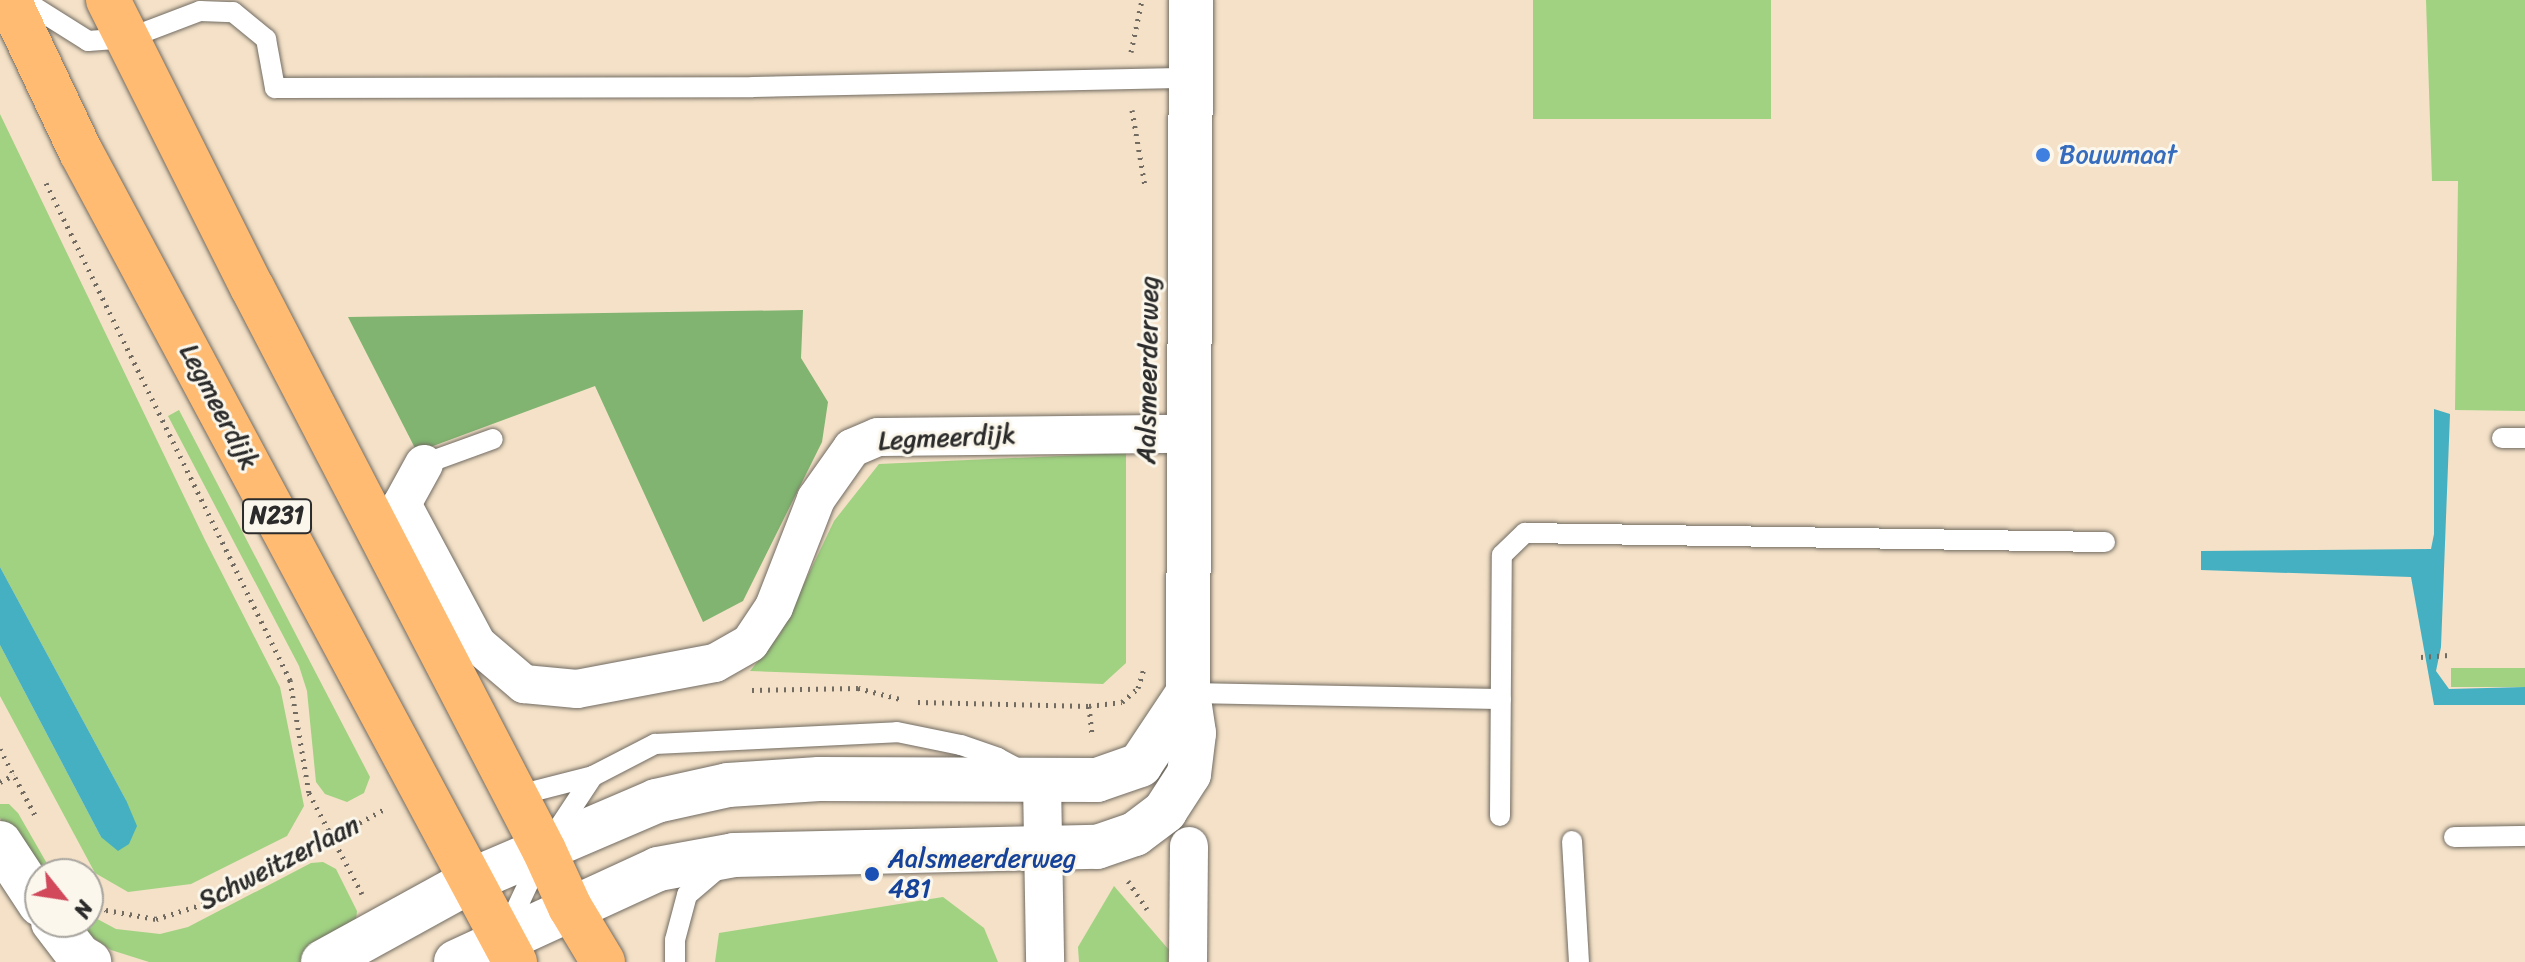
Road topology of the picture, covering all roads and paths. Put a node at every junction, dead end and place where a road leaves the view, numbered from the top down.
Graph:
1 (9, 0) edge
2 (23, 0) edge
3 (108, 0) edge
4 (1142, 0) edge
5 (1191, 0) edge
6 (129, 38) junction
7 (1129, 78) junction
8 (1191, 78) junction
9 (44, 180) dead end
10 (1147, 196) dead end
11 (1188, 434) junction
12 (2502, 438) dead end
13 (2525, 438) edge
14 (493, 439) dead end
15 (424, 464) joint
16 (2105, 542) dead end
17 (2449, 655) dead end
18 (2421, 657) dead end
19 (1145, 662) dead end
20 (1188, 693) junction
21 (1501, 699) junction
22 (1089, 706) dead end
23 (0, 749) edge
24 (593, 776) junction
25 (0, 782) edge
26 (1042, 782) junction
27 (424, 789) junction
28 (515, 796) junction
29 (1500, 816) dead end
30 (2525, 836) edge
31 (332, 837) junction
32 (2454, 837) dead end
33 (1572, 841) dead end
34 (0, 843) edge
35 (1044, 846) junction
36 (1189, 846) dead end
37 (544, 850) junction
38 (734, 855) junction
39 (24, 880) edge
40 (472, 880) junction
41 (570, 907) junction
42 (104, 908) edge
43 (381, 931) junction
44 (64, 938) edge
45 (507, 954) edge
46 (80, 960) edge
47 (323, 962) edge
48 (456, 962) edge
49 (603, 962) edge
50 (675, 962) edge
51 (1045, 962) edge
52 (1188, 962) edge
53 (1579, 962) edge

1 - 27 main road, Legmeerdijk / N231
2 - 6 lane
3 - 6 main road
4 - 7 path
5 - 8 street, Aalsmeerderweg
6 - 7 lane
6 - 28 main road
7 - 8 lane
7 - 10 path
8 - 11 street, Aalsmeerderweg
9 - 31 path
11 - 15 street, Legmeerdijk
11 - 20 street, Aalsmeerderweg
12 - 13 lane
14 - 15 lane
16 - 21 lane
17 - 18 path
19 - 22 path
20 - 21 lane
20 - 26 street
20 - 35 street, Aalsmeerderweg
21 - 29 lane
23 - 25 path
24 - 26 lane
24 - 28 lane
24 - 37 lane
26 - 35 street
26 - 37 street
27 - 31 path, Schweitzerlaan
27 - 40 main road, Legmeerdijk / N231
28 - 37 main road
30 - 32 lane
31 - 42 path, Schweitzerlaan
31 - 43 path
33 - 53 lane
34 - 39 street
35 - 38 street, Aalsmeerderweg
35 - 51 street
36 - 52 street
37 - 40 street
37 - 41 main road
37 - 45 lane
38 - 41 street, Aalsmeerderweg
38 - 50 lane
40 - 43 street
40 - 45 main road, Legmeerdijk / N231
41 - 45 street, Aalsmeerderweg
41 - 49 main road
43 - 47 street
44 - 46 street
45 - 48 street

